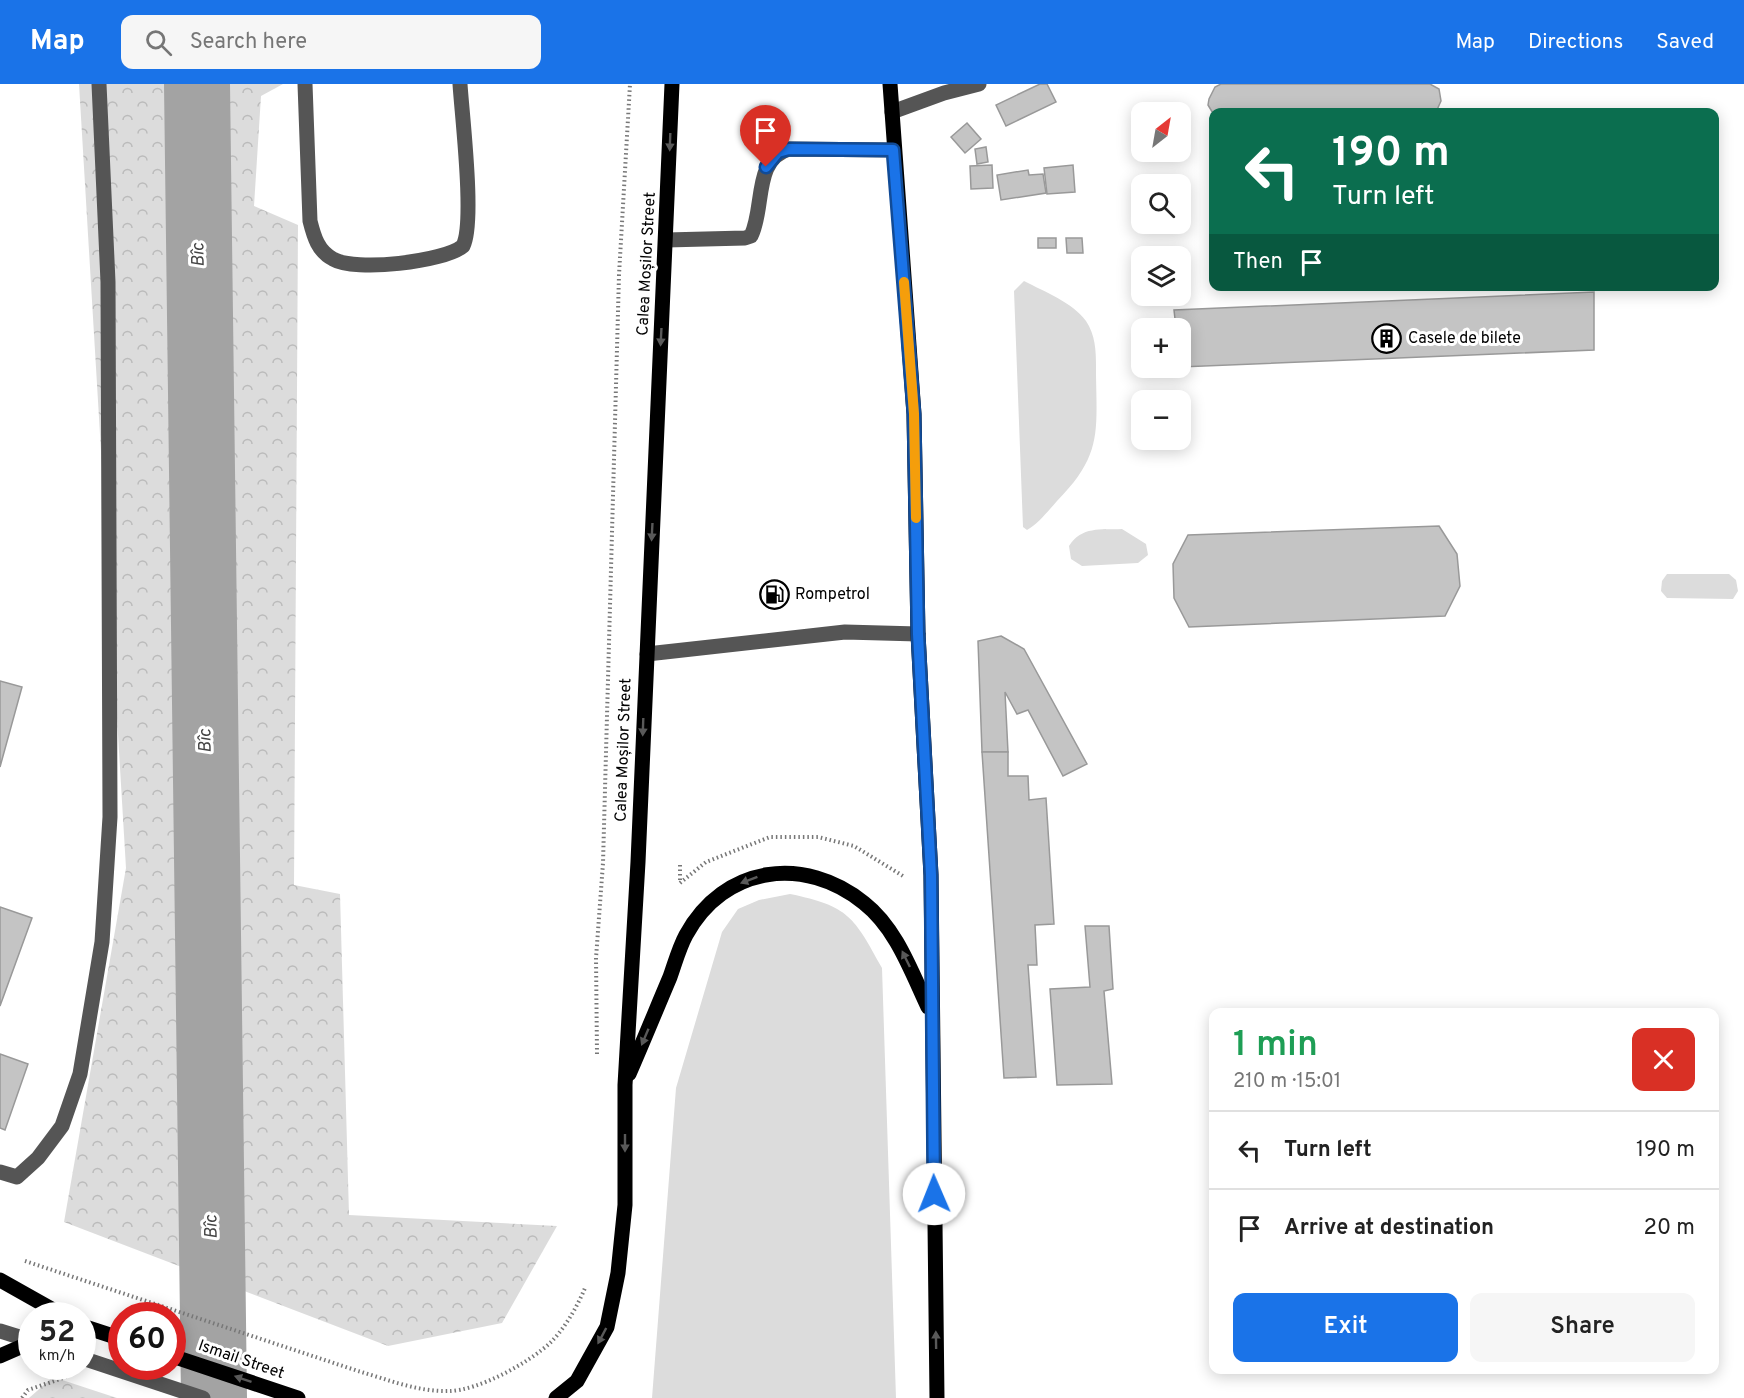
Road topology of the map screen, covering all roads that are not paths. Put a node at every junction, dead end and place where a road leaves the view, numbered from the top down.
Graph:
1 (99, 84) edge
2 (305, 84) edge
3 (460, 84) edge
4 (672, 84) edge
5 (890, 84) edge
6 (979, 84) edge
7 (892, 112) junction
8 (893, 150) junction
9 (666, 240) junction
10 (918, 634) junction
11 (647, 654) junction
12 (931, 1012) junction
13 (625, 1085) junction
14 (0, 1172) edge
15 (0, 1280) edge
16 (39, 1302) edge
17 (0, 1330) edge
18 (18, 1336) edge
19 (18, 1348) edge
20 (0, 1356) edge
21 (186, 1361) edge
22 (96, 1363) edge
23 (203, 1398) edge
24 (298, 1398) edge
25 (556, 1398) edge
26 (937, 1398) edge

1 - 14 lane
2 - 3 lane
4 -> 9 main road, Calea Moșilor Street
5 - 7 main road
6 - 7 lane
7 - 8 main road
8 - 9 lane
8 - 10 main road
9 -> 11 main road, Calea Moșilor Street
10 - 11 lane
10 - 12 main road
11 -> 13 main road, Calea Moșilor Street
12 -> 13 main road
26 -> 12 main road
13 -> 25 main road, Calea Moșilor Street
15 - 16 main road
17 - 18 lane
19 - 20 main road
24 -> 21 main road, Ismail Street
22 - 23 lane

